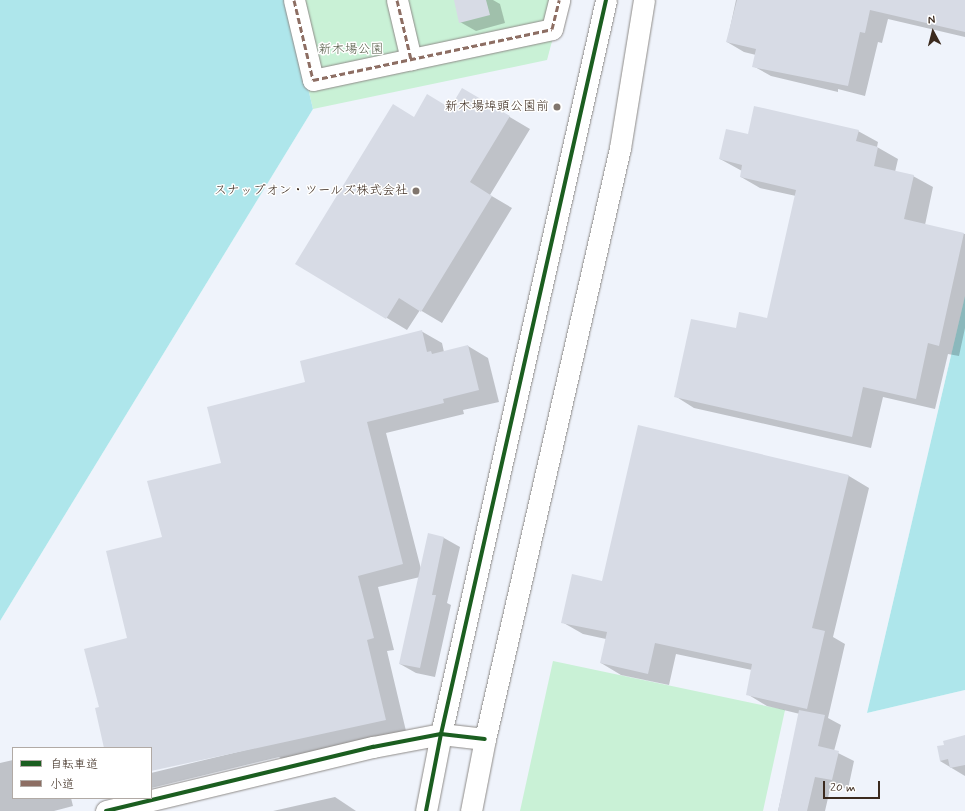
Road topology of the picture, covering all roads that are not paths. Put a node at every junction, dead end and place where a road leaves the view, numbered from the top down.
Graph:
1 (294, 0) edge
2 (397, 0) edge
3 (559, 0) edge
4 (606, 0) edge
5 (644, 0) edge
6 (411, 59) junction
7 (441, 734) junction
8 (485, 739) junction
9 (106, 811) edge
10 (426, 811) edge
11 (471, 811) edge

1 - 6 street
2 - 6 street
3 - 6 street
4 - 7 street
5 - 8 street
7 - 8 street
7 - 9 street
7 - 10 street
8 - 11 street

